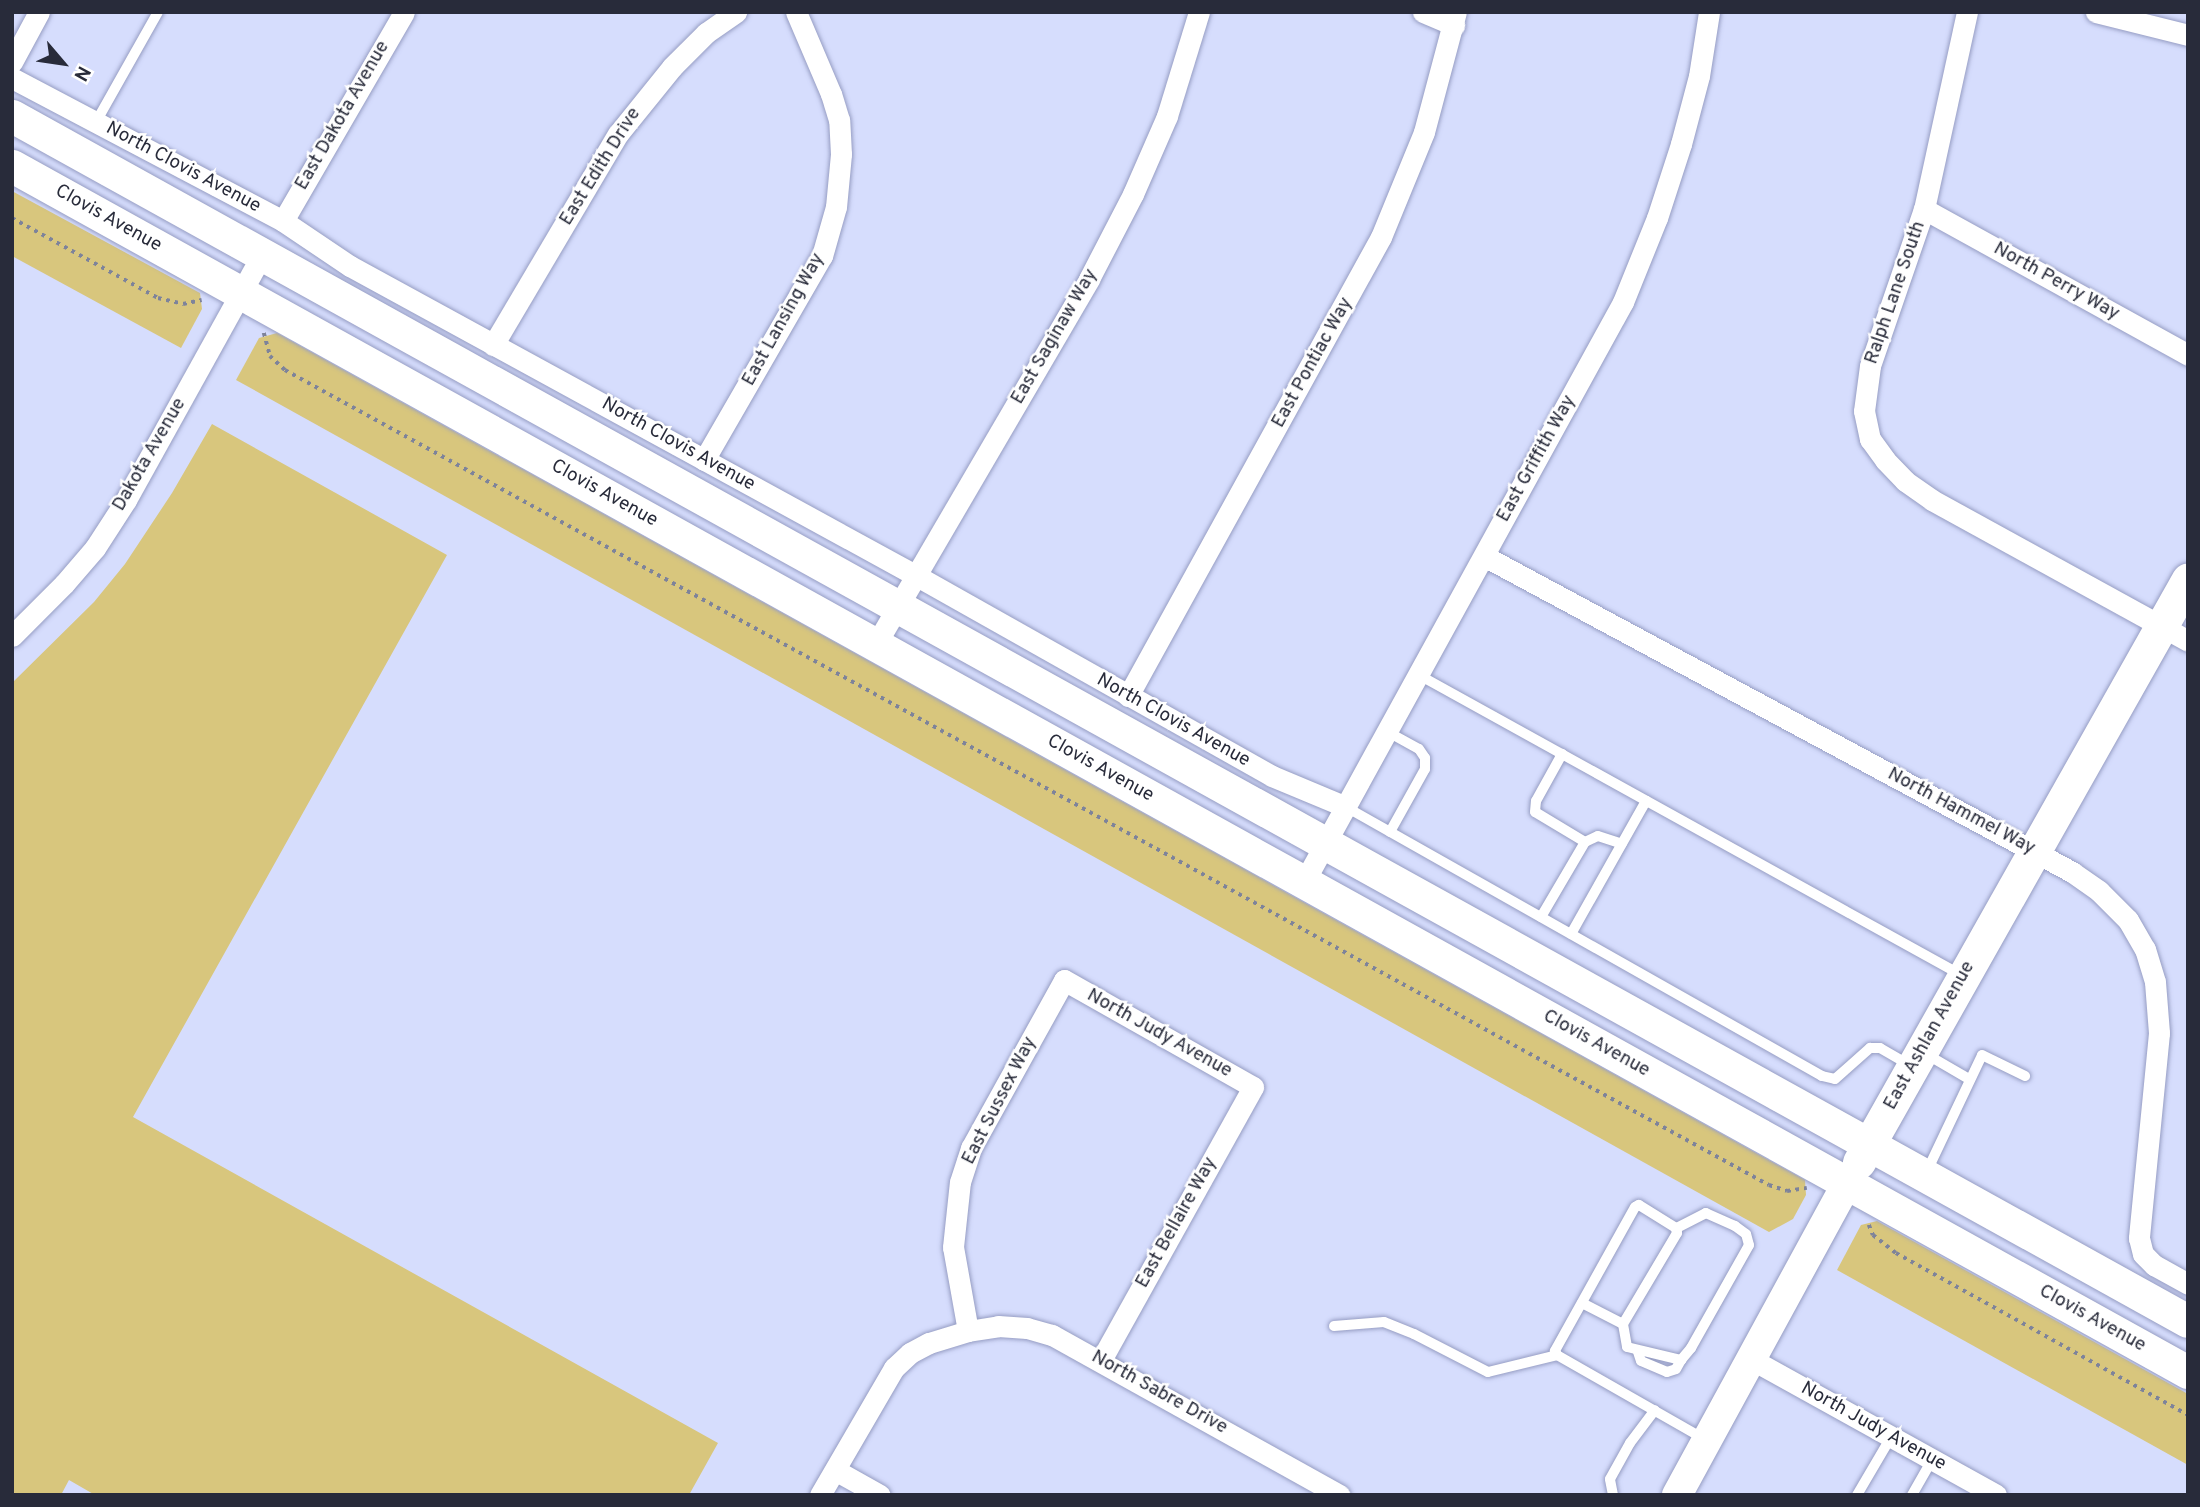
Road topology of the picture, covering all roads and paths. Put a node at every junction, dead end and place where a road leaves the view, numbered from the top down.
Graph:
1 (39, 12) edge
2 (158, 12) edge
3 (404, 12) edge
4 (736, 12) edge
5 (796, 12) edge
6 (1199, 12) edge
7 (1423, 12) edge
8 (1709, 12) edge
9 (1967, 12) edge
10 (2105, 13) edge
11 (1455, 19) edge
12 (2188, 35) edge
13 (12, 62) edge
14 (12, 78) edge
15 (12, 116) edge
16 (96, 122) junction
17 (12, 166) edge
18 (1924, 209) junction
19 (12, 218) edge
20 (283, 221) junction
21 (262, 255) junction
22 (235, 303) junction
23 (493, 345) junction
24 (2188, 355) edge
25 (704, 460) junction
26 (1485, 556) junction
27 (917, 576) junction
28 (2188, 579) edge
29 (899, 607) junction
30 (2173, 634) edge
31 (12, 636) edge
32 (876, 645) junction
33 (1419, 675) junction
34 (1128, 696) junction
35 (1388, 732) junction
36 (1562, 754) junction
37 (1646, 801) junction
38 (1346, 807) junction
39 (1391, 832) junction
40 (1585, 842) junction
41 (1325, 844) junction
42 (1622, 844) junction
43 (2034, 852) junction
44 (1304, 882) junction
45 (1541, 917) junction
46 (1571, 934) junction
47 (1963, 977) junction
48 (1064, 980) joint
49 (1917, 1059) junction
50 (2025, 1076) dead end
51 (1969, 1079) junction
52 (1253, 1087) joint
53 (1869, 1144) junction
54 (1925, 1175) junction
55 (1842, 1192) junction
56 (1676, 1228) junction
57 (2188, 1284) edge
58 (1582, 1303) junction
59 (2188, 1321) edge
60 (1623, 1324) junction
61 (1334, 1326) dead end
62 (968, 1332) junction
63 (1557, 1355) junction
64 (1751, 1359) junction
65 (1101, 1360) junction
66 (2188, 1372) edge
67 (1655, 1410) junction
68 (2188, 1415) edge
69 (1891, 1437) junction
70 (1706, 1440) junction
71 (1932, 1460) junction
72 (835, 1470) junction
73 (820, 1495) edge
74 (880, 1495) edge
75 (1339, 1495) edge
76 (1613, 1495) edge
77 (1676, 1495) edge
78 (1857, 1495) edge
79 (1912, 1495) edge
80 (1996, 1495) edge

1 - 13 street
2 - 16 lane
3 - 20 street, East Dakota Avenue
4 - 23 street, East Edith Drive
5 - 25 street, East Lansing Way
6 - 27 street, East Saginaw Way
7 - 11 street
8 - 26 street, East Griffith Way
9 - 18 street, Ralph Lane South
10 - 12 street
11 - 34 street, East Pontiac Way
14 - 16 street, North Clovis Avenue
15 - 21 main road
16 - 20 street, North Clovis Avenue
17 - 22 main road, Clovis Avenue
18 - 24 street, North Perry Way
18 - 30 street, Ralph Lane South
19 - 22 path
20 - 23 street, North Clovis Avenue
21 - 22 street, Dakota Avenue
21 - 29 main road
22 - 31 street, Dakota Avenue
22 - 32 main road, Clovis Avenue
22 - 55 path
23 - 25 street, North Clovis Avenue
25 - 27 street, North Clovis Avenue
26 - 33 street, East Griffith Way
26 - 43 street, North Hammel Way
27 - 29 street, East Saginaw Way
27 - 34 street, North Clovis Avenue
28 - 30 main road, East Ashlan Avenue
29 - 32 street, East Saginaw Way
29 - 41 main road
30 - 43 main road, East Ashlan Avenue
32 - 44 main road, Clovis Avenue
33 - 35 street, East Griffith Way
33 - 36 lane
34 - 38 street, North Clovis Avenue
35 - 38 street, East Griffith Way
35 - 39 lane
36 - 37 lane
36 - 40 lane
37 - 42 lane
37 - 47 lane
38 - 39 lane
38 - 41 street, East Griffith Way
39 - 45 lane
40 - 42 lane
40 - 45 lane
41 - 44 street, East Griffith Way
41 - 53 main road
42 - 46 lane
43 - 47 main road, East Ashlan Avenue
43 - 57 street, North Hammel Way
44 - 55 main road, Clovis Avenue
45 - 46 lane
46 - 49 lane
47 - 49 main road, East Ashlan Avenue
48 - 52 street, North Judy Avenue
48 - 62 street, East Sussex Way
49 - 51 lane
49 - 53 main road, East Ashlan Avenue
50 - 51 lane
51 - 54 lane
52 - 65 street, East Bellaire Way
53 - 54 main road
53 - 55 main road, East Ashlan Avenue
54 - 59 main road
55 - 64 main road, East Ashlan Avenue
55 - 66 main road, Clovis Avenue
55 - 68 path
56 - 58 lane
56 - 60 lane
56 - 60 lane
58 - 60 lane
58 - 63 lane
61 - 63 lane
62 - 65 street, North Sabre Drive
62 - 72 street
63 - 67 lane
64 - 69 street, North Judy Avenue
64 - 70 main road, East Ashlan Avenue
65 - 75 street, North Sabre Drive
67 - 70 lane
67 - 76 lane
69 - 71 street, North Judy Avenue
69 - 78 lane
70 - 77 main road, East Ashlan Avenue
71 - 79 lane
71 - 80 street, North Judy Avenue
72 - 73 street
72 - 74 street

